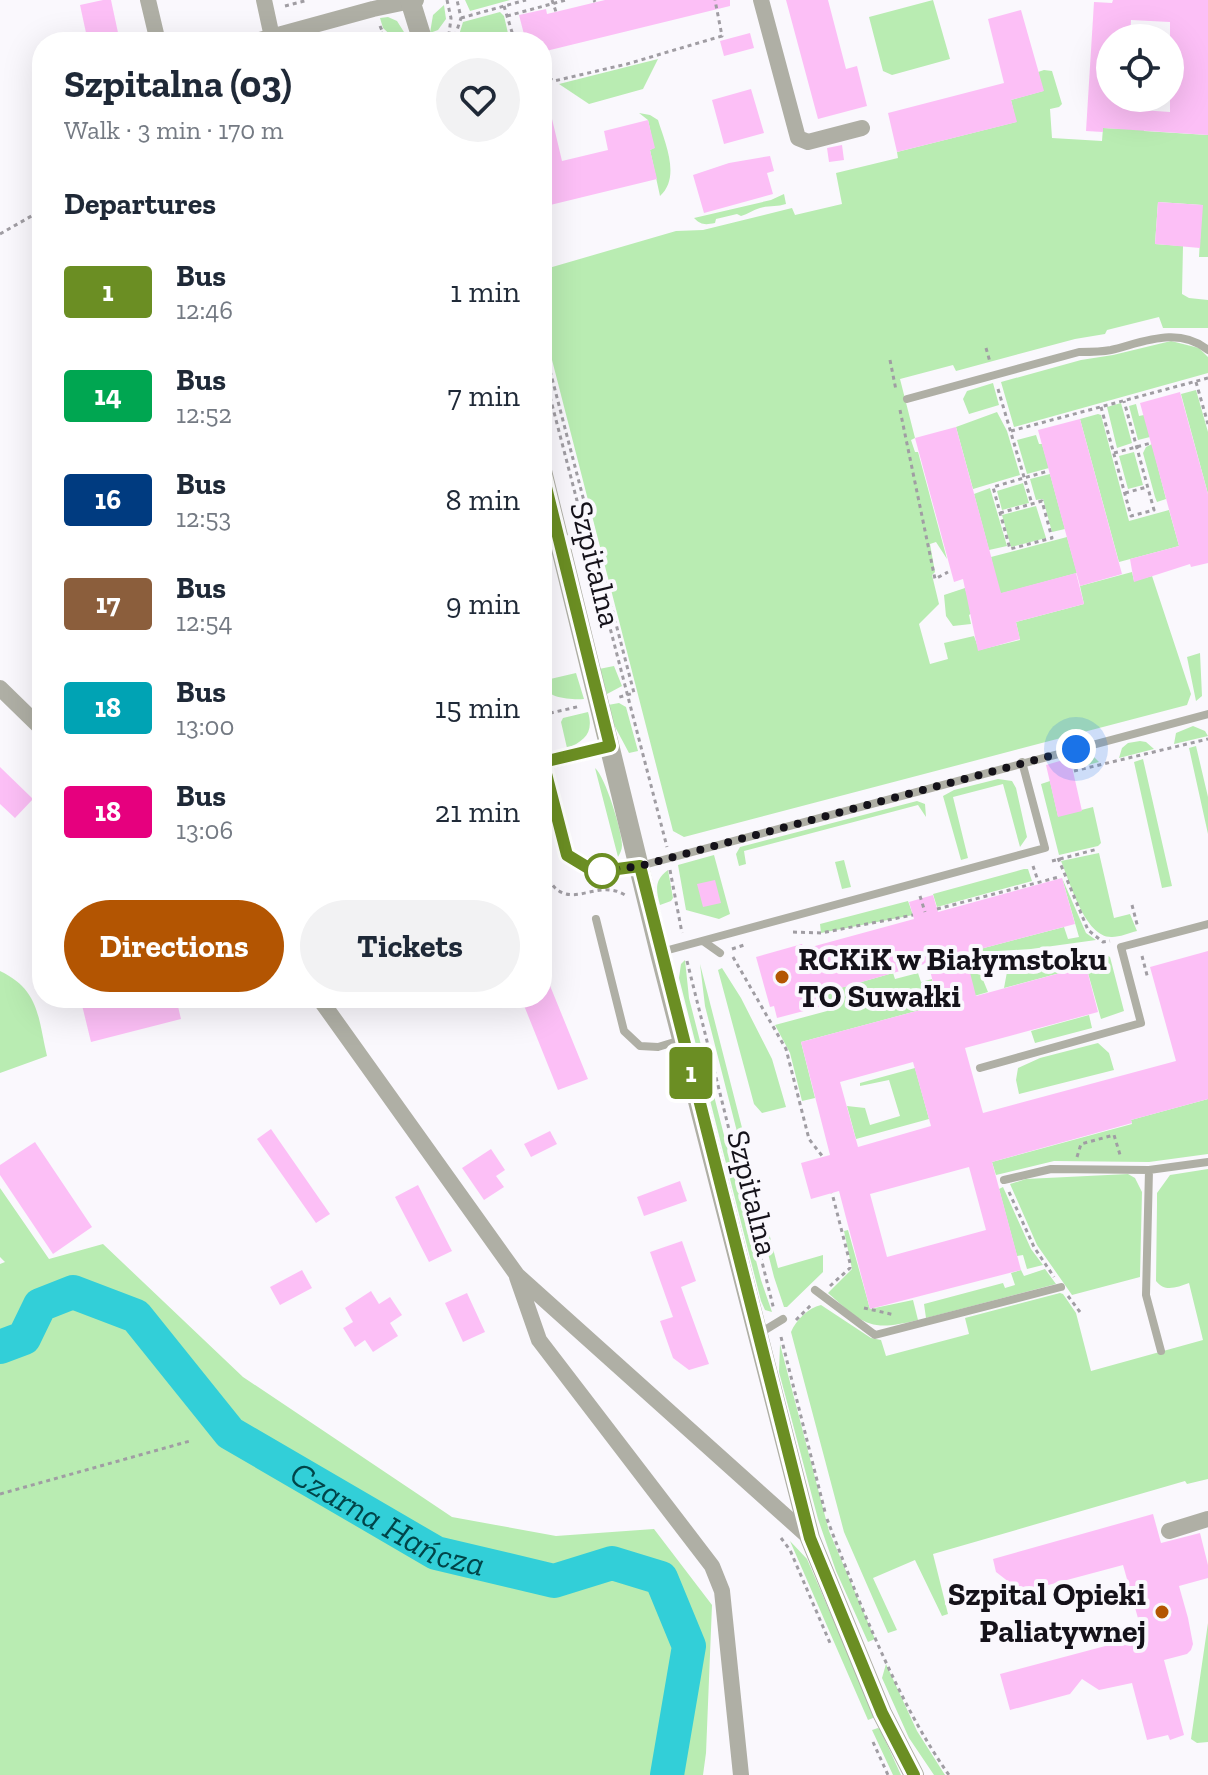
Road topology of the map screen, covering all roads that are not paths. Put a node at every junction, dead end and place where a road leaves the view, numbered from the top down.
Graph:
1 (148, 0) edge
2 (761, 0) edge
3 (412, 1) edge
4 (271, 4) edge
5 (156, 32) edge
6 (272, 32) edge
7 (290, 32) edge
8 (426, 32) edge
9 (862, 128) dead end
10 (1208, 350) edge
11 (903, 401) road end
12 (552, 512) edge
13 (0, 688) edge
14 (1208, 714) edge
15 (32, 719) edge
16 (610, 746) junction
17 (552, 760) edge
18 (1022, 762) junction
19 (552, 797) edge
20 (640, 866) junction
21 (596, 919) dead end
22 (1208, 924) edge
23 (703, 941) junction
24 (725, 952) road end
25 (660, 953) junction
26 (326, 1008) edge
27 (683, 1039) junction
28 (980, 1068) dead end
29 (1208, 1162) edge
30 (1149, 1170) junction
31 (1004, 1180) road end
32 (517, 1275) junction
33 (1061, 1287) road end
34 (818, 1293) road end
35 (780, 1321) road end
36 (759, 1334) junction
37 (1161, 1351) dead end
38 (1208, 1519) edge
39 (1169, 1531) dead end
40 (810, 1538) junction
41 (741, 1775) edge
42 (914, 1775) edge

1 - 5 street
2 - 9 street
3 - 7 street
3 - 8 street
4 - 6 street
10 - 11 lane
12 - 16 street, Szpitalna
13 - 15 street
14 - 18 lane
16 - 17 street
16 - 20 street, Szpitalna
18 - 20 lane
18 - 23 lane
19 - 20 lane
20 - 25 street, Szpitalna
21 - 27 lane
22 - 28 lane
23 - 24 lane
23 - 25 lane
25 - 27 street, Szpitalna
26 - 32 street
27 - 36 street, Szpitalna
29 - 30 lane
30 - 31 lane
30 - 37 lane
32 - 40 street
32 - 41 street
33 - 34 lane
35 - 36 lane
36 - 40 street, Szpitalna
38 - 39 street
40 - 42 street, Szpitalna

